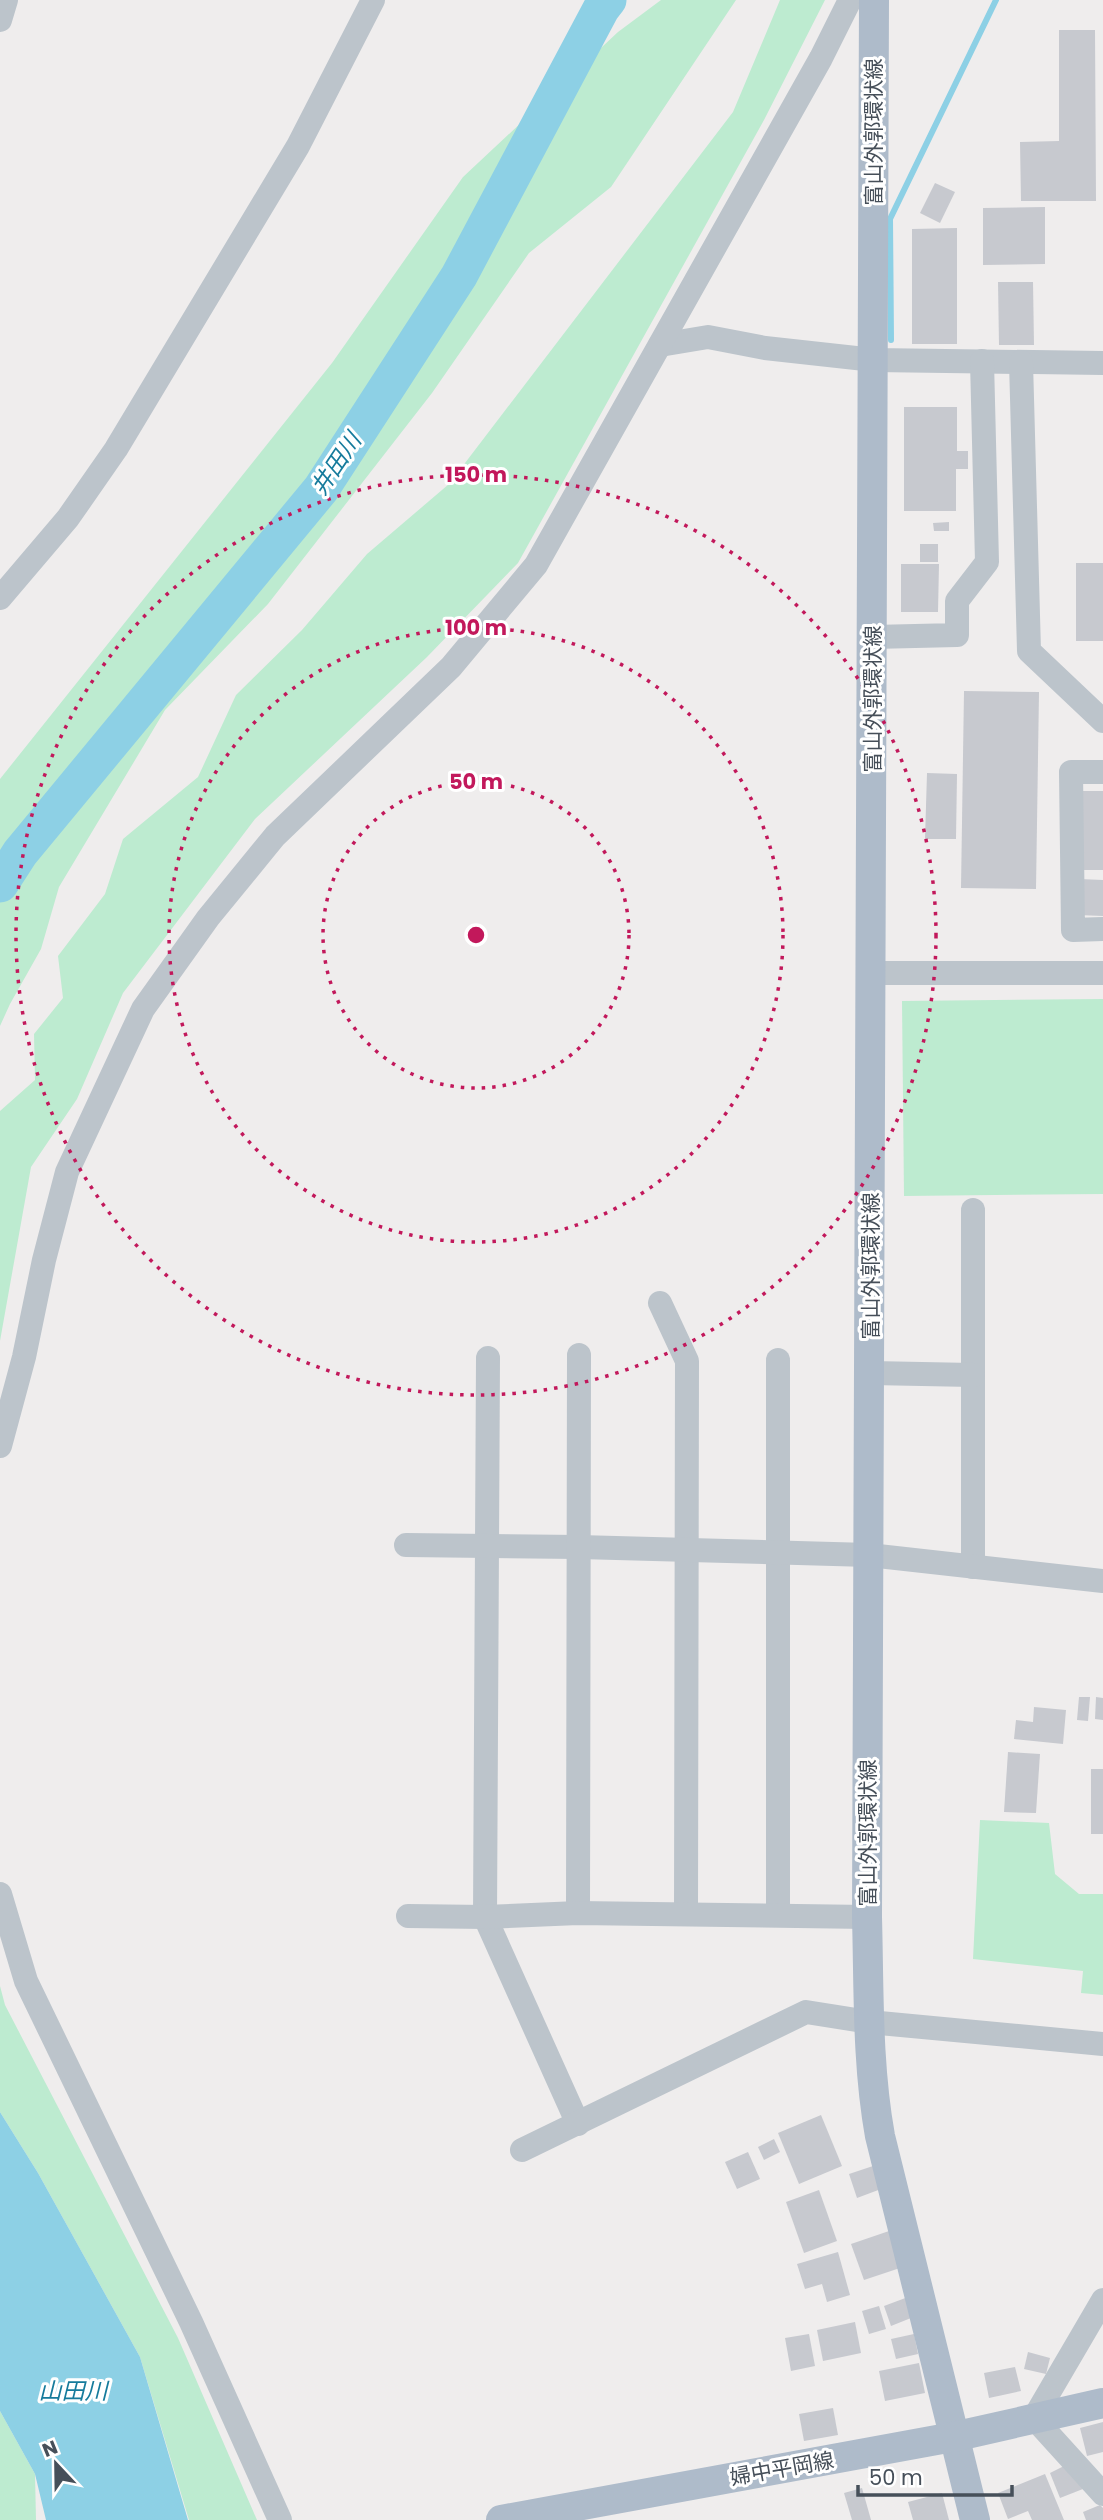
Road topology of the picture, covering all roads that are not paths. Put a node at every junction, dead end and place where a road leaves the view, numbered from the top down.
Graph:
1 (6, 0) edge
2 (373, 0) edge
3 (850, 0) edge
4 (874, 0) edge
5 (0, 20) edge
6 (660, 345) junction
7 (874, 360) junction
8 (982, 362) junction
9 (1021, 362) junction
10 (1103, 363) edge
11 (0, 598) edge
12 (873, 637) junction
13 (1103, 721) edge
14 (1103, 772) edge
15 (1103, 929) edge
16 (872, 973) junction
17 (1103, 973) edge
18 (973, 1210) dead end
19 (660, 1303) dead end
20 (579, 1355) dead end
21 (488, 1359) dead end
22 (778, 1360) dead end
23 (871, 1373) junction
24 (973, 1375) junction
25 (0, 1446) edge
26 (407, 1545) dead end
27 (488, 1546) junction
28 (579, 1547) junction
29 (685, 1550) junction
30 (778, 1553) junction
31 (869, 1555) junction
32 (973, 1567) junction
33 (1103, 1581) edge
34 (0, 1894) edge
35 (578, 1913) junction
36 (686, 1914) junction
37 (778, 1915) junction
38 (408, 1916) dead end
39 (485, 1917) junction
40 (867, 1917) junction
41 (869, 2022) junction
42 (1103, 2044) edge
43 (578, 2124) junction
44 (522, 2150) dead end
45 (1103, 2300) edge
46 (1103, 2403) edge
47 (1034, 2418) junction
48 (953, 2437) junction
49 (1103, 2494) edge
50 (280, 2520) edge
51 (501, 2520) edge
52 (975, 2520) edge

1 - 5 street
2 - 11 street
3 - 6 street
4 - 7 main road, 富山外郭環状線
6 - 7 street
6 - 25 street
7 - 8 street
7 - 12 main road, 富山外郭環状線
8 - 9 street
8 - 12 street
9 - 10 street
9 - 13 street
12 - 16 main road, 富山外郭環状線
14 - 15 street
16 - 17 street
16 - 23 main road, 富山外郭環状線
18 - 24 street
19 - 29 street
20 - 28 street
21 - 27 street
22 - 30 street
23 - 24 street
23 - 31 main road, 富山外郭環状線
24 - 32 street
26 - 27 street
27 - 28 street
27 - 39 street
28 - 29 street
28 - 35 street
29 - 30 street
29 - 36 street
30 - 31 street
30 - 37 street
31 - 32 street
31 - 40 main road, 富山外郭環状線
32 - 33 street
34 - 50 street
35 - 36 street
35 - 39 street
36 - 37 street
37 - 40 street
38 - 39 street
39 - 43 street
40 - 41 main road, 富山外郭環状線
41 - 42 street
41 - 43 street
41 - 48 main road, 富山外郭環状線
43 - 44 street
45 - 47 street
46 - 47 main road, 婦中平岡線
47 - 48 main road, 婦中平岡線
47 - 49 street
48 - 51 main road, 婦中平岡線
48 - 52 main road, 富山外郭環状線

